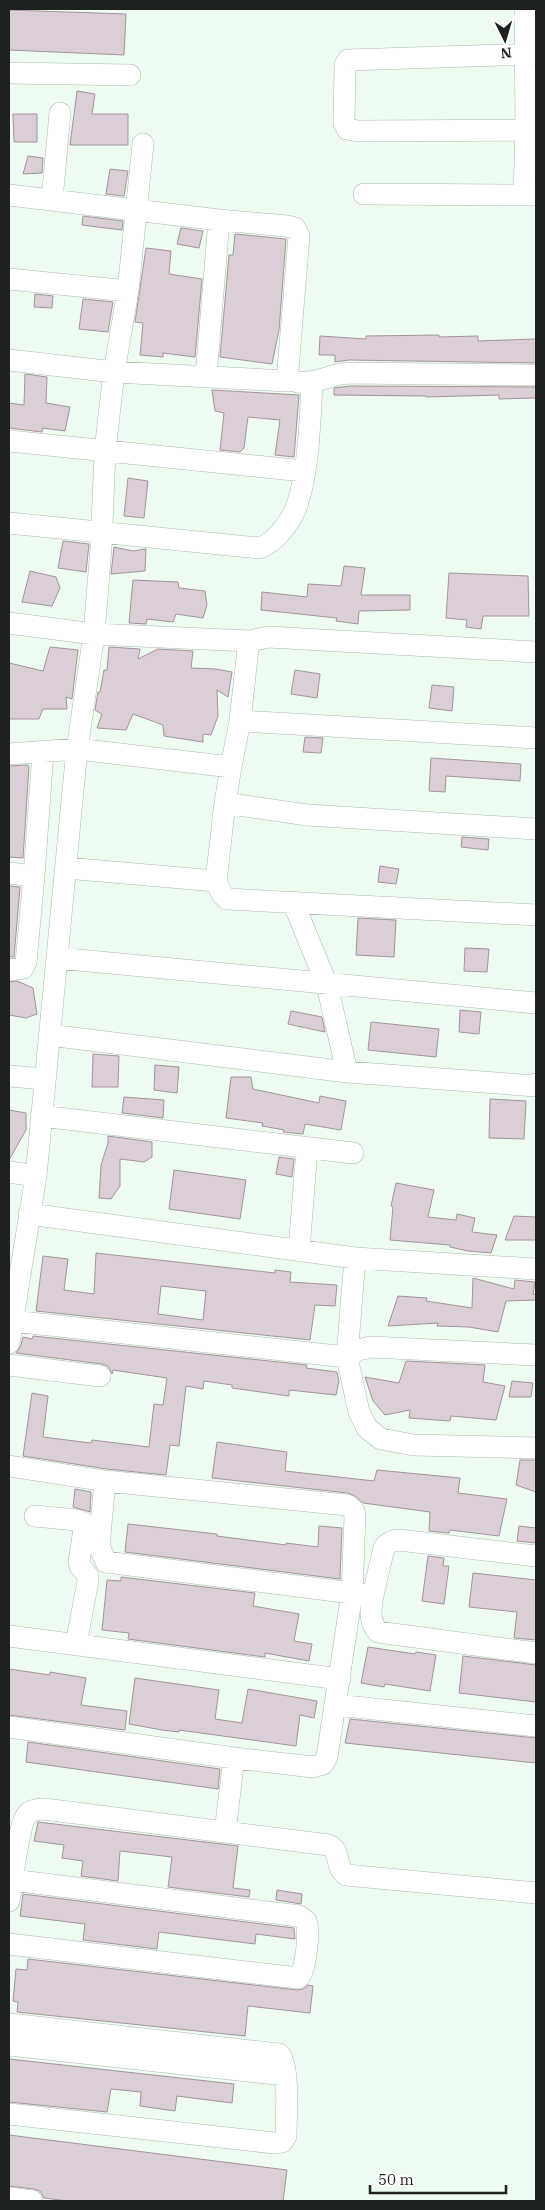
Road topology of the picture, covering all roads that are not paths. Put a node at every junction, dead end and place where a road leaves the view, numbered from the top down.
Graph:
1 (524, 9) edge
2 (531, 54) edge
3 (9, 73) edge
4 (130, 75) dead end
5 (60, 113) dead end
6 (531, 130) edge
7 (143, 144) dead end
8 (364, 194) dead end
9 (9, 195) edge
10 (530, 195) edge
11 (52, 200) junction
12 (135, 210) junction
13 (219, 220) junction
14 (9, 279) edge
15 (128, 290) junction
16 (9, 360) edge
17 (114, 372) junction
18 (536, 375) edge
19 (206, 378) junction
20 (287, 381) junction
21 (312, 383) junction
22 (9, 441) edge
23 (105, 450) junction
24 (304, 471) junction
25 (9, 523) edge
26 (101, 531) junction
27 (9, 623) edge
28 (94, 634) junction
29 (250, 642) junction
30 (536, 652) edge
31 (240, 721) junction
32 (536, 738) edge
33 (77, 750) junction
34 (43, 752) junction
35 (9, 754) edge
36 (231, 766) junction
37 (225, 803) junction
38 (536, 829) edge
39 (66, 868) junction
40 (9, 873) edge
41 (34, 876) junction
42 (216, 881) junction
43 (292, 902) junction
44 (536, 915) edge
45 (57, 958) junction
46 (9, 970) edge
47 (327, 985) junction
48 (536, 1003) edge
49 (49, 1035) junction
50 (347, 1072) junction
51 (9, 1076) edge
52 (45, 1079) junction
53 (536, 1084) edge
54 (42, 1116) junction
55 (307, 1149) junction
56 (353, 1153) dead end
57 (9, 1172) edge
58 (36, 1176) junction
59 (29, 1214) junction
60 (299, 1250) junction
61 (355, 1258) junction
62 (536, 1269) edge
63 (14, 1270) edge
64 (12, 1321) junction
65 (9, 1343) edge
66 (536, 1354) edge
67 (347, 1357) junction
68 (9, 1365) edge
69 (100, 1376) dead end
70 (536, 1448) edge
71 (9, 1466) edge
72 (105, 1482) junction
73 (36, 1516) dead end
74 (99, 1546) junction
75 (536, 1556) edge
76 (86, 1571) junction
77 (352, 1592) junction
78 (373, 1595) junction
79 (9, 1636) edge
80 (76, 1645) junction
81 (536, 1652) edge
82 (340, 1679) junction
83 (336, 1705) junction
84 (536, 1726) edge
85 (9, 1727) edge
86 (234, 1758) junction
87 (225, 1832) junction
88 (14, 1841) edge
89 (12, 1880) junction
90 (536, 1893) edge
91 (9, 1901) edge
92 (9, 1944) edge
93 (9, 2024) edge
94 (9, 2045) edge
95 (285, 2075) junction
96 (9, 2114) edge
97 (9, 2198) edge
98 (32, 2201) edge

1 - 2 street
2 - 6 street
2 - 6 street
3 - 4 street
5 - 11 street
6 - 10 street
7 - 12 street
8 - 10 street
9 - 11 street
11 - 12 street
12 - 13 street
12 - 15 street
13 - 19 street
13 - 20 street
14 - 15 street
15 - 17 street
16 - 17 street
17 - 19 street
17 - 23 street
18 - 21 street
19 - 20 street
20 - 21 street
21 - 24 street
22 - 23 street
23 - 24 street
23 - 26 street
24 - 26 street
25 - 26 street
26 - 28 street
27 - 28 street
28 - 29 street
28 - 33 street
29 - 30 street
29 - 31 street
31 - 32 street
31 - 36 street
33 - 34 street
33 - 36 street
33 - 39 street
34 - 35 street
34 - 41 street
36 - 37 street
37 - 38 street
37 - 42 street
39 - 42 street
39 - 45 street
40 - 41 street
41 - 46 street
42 - 43 street
43 - 44 street
43 - 47 street
45 - 47 street
45 - 49 street
47 - 48 street
47 - 50 street
49 - 50 street
49 - 52 street
50 - 53 street
51 - 52 street
52 - 54 street
54 - 55 street
54 - 58 street
55 - 56 street
55 - 60 street
57 - 58 street
58 - 59 street
59 - 60 street
59 - 63 street
60 - 61 street
61 - 62 street
61 - 67 street
63 - 64 street
64 - 65 street
64 - 67 street
66 - 67 street
67 - 70 street
68 - 69 street
71 - 72 street
72 - 74 street
72 - 77 street
73 - 76 street
74 - 76 street
74 - 77 street
75 - 78 street
76 - 80 street
77 - 78 street
77 - 82 street
78 - 81 street
79 - 80 street
80 - 82 street
82 - 83 street
83 - 84 street
83 - 86 street
85 - 86 street
86 - 87 street
87 - 88 street
87 - 90 street
88 - 89 street
89 - 91 street
89 - 92 street
93 - 95 street
94 - 95 street
95 - 96 street
97 - 98 street

